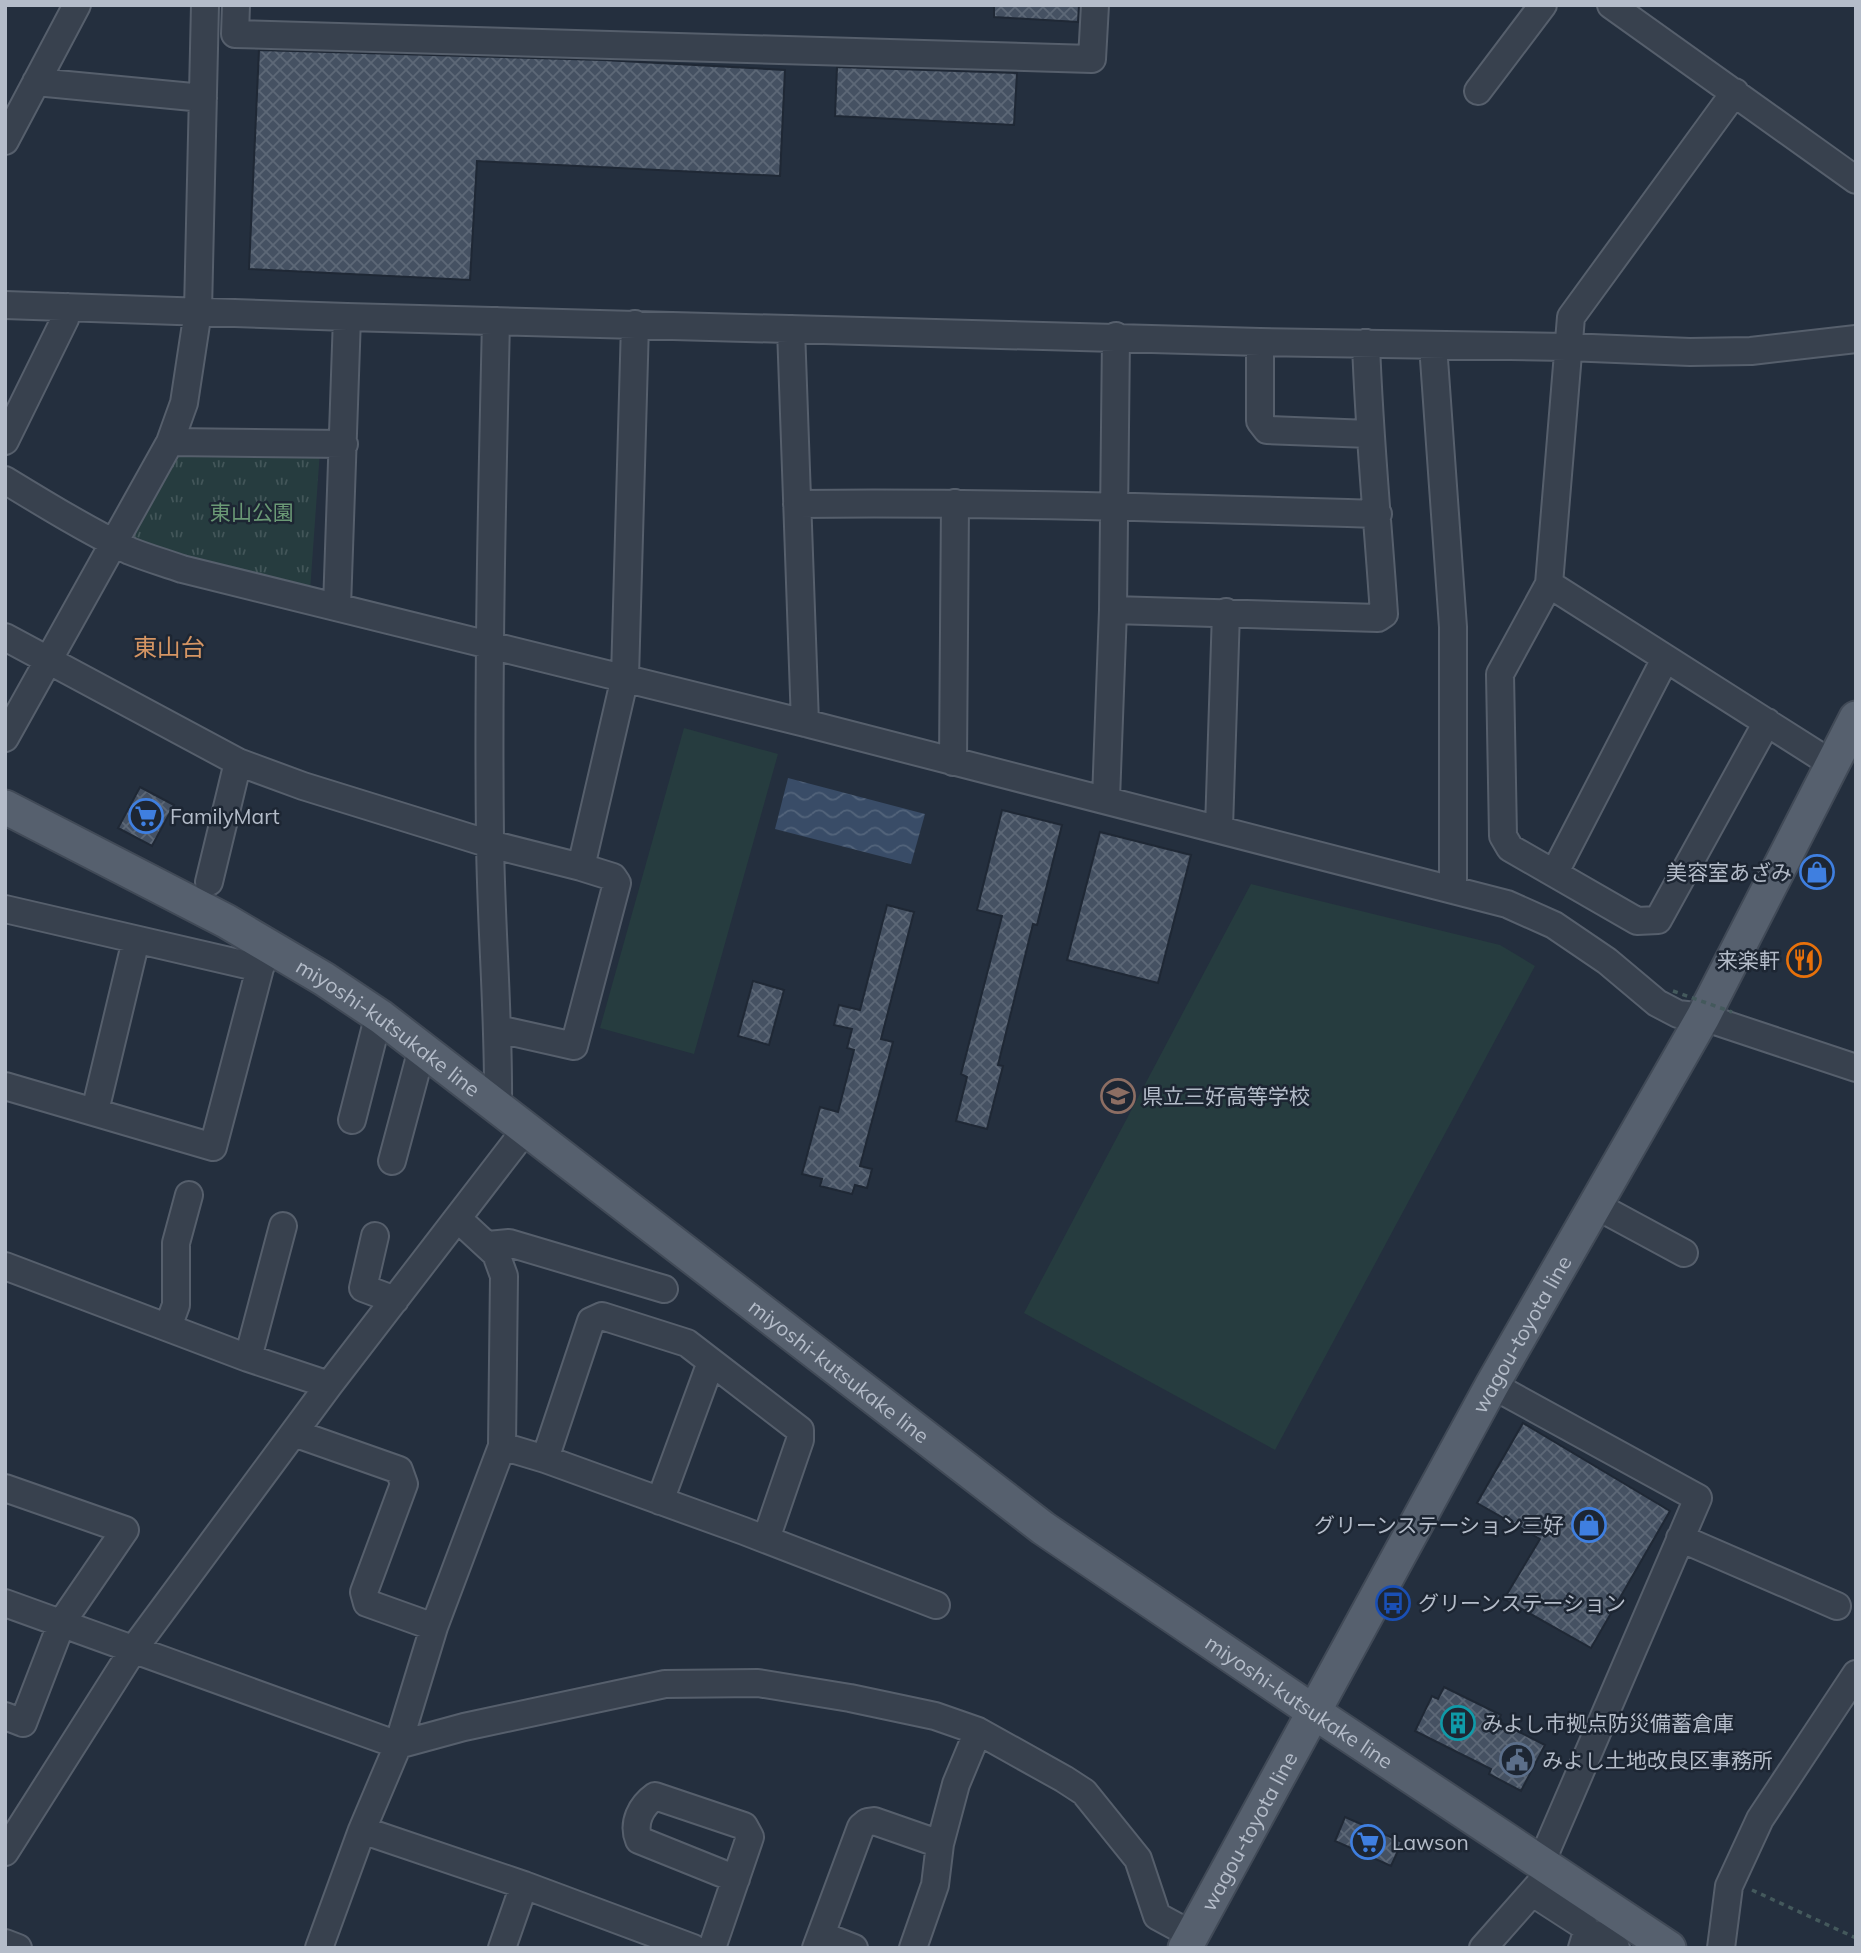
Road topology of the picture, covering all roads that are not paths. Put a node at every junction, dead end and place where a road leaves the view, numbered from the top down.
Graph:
1 (77, 5) edge
2 (205, 5) edge
3 (236, 5) edge
4 (1095, 5) edge
5 (1543, 5) edge
6 (1611, 5) edge
7 (36, 82) junction
8 (1478, 91) dead end
9 (1735, 92) junction
10 (202, 97) junction
11 (5, 141) edge
12 (1856, 180) edge
13 (5, 305) edge
14 (68, 307) junction
15 (198, 311) junction
16 (347, 317) junction
17 (496, 321) junction
18 (635, 324) junction
19 (791, 329) junction
20 (1116, 337) junction
21 (1856, 340) edge
22 (1260, 342) junction
23 (1366, 343) junction
24 (1433, 345) junction
25 (1567, 347) junction
26 (1369, 434) junction
27 (5, 441) edge
28 (170, 442) junction
29 (344, 444) junction
30 (5, 480) edge
31 (956, 503) junction
32 (797, 504) junction
33 (1115, 505) junction
34 (1378, 514) junction
35 (113, 542) junction
36 (1549, 584) junction
37 (337, 607) junction
38 (1113, 610) junction
39 (1227, 612) junction
40 (5, 637) edge
41 (489, 643) junction
42 (1665, 659) junction
43 (49, 660) junction
44 (625, 677) junction
45 (1856, 718) edge
46 (1767, 722) junction
47 (805, 723) junction
48 (5, 738) edge
49 (237, 762) junction
50 (953, 762) junction
51 (1832, 764) junction
52 (1106, 799) junction
53 (5, 807) edge
54 (1219, 828) junction
55 (490, 844) junction
56 (581, 867) junction
57 (1555, 872) junction
58 (209, 882) dead end
59 (1453, 890) junction
60 (5, 909) edge
61 (136, 940) junction
62 (265, 957) junction
63 (1718, 1014) junction
64 (381, 1017) junction
65 (498, 1029) junction
66 (427, 1052) junction
67 (1856, 1068) edge
68 (5, 1086) edge
69 (498, 1105) junction
70 (95, 1111) junction
71 (352, 1120) dead end
72 (526, 1129) junction
73 (392, 1161) dead end
74 (189, 1195) dead end
75 (1597, 1206) junction
76 (458, 1219) junction
77 (284, 1226) dead end
78 (375, 1236) dead end
79 (488, 1245) junction
80 (1684, 1253) dead end
81 (5, 1266) edge
82 (664, 1289) dead end
83 (395, 1300) junction
84 (168, 1327) junction
85 (248, 1358) junction
86 (711, 1362) junction
87 (329, 1385) junction
88 (1492, 1385) junction
89 (294, 1433) junction
90 (502, 1446) junction
91 (545, 1459) junction
92 (5, 1488) edge
93 (660, 1501) junction
94 (1681, 1538) junction
95 (766, 1539) junction
96 (5, 1603) edge
97 (936, 1605) dead end
98 (1837, 1606) dead end
99 (62, 1622) junction
100 (434, 1627) junction
101 (133, 1650) junction
102 (1856, 1674) edge
103 (1314, 1712) junction
104 (5, 1716) edge
105 (978, 1731) junction
106 (398, 1745) junction
107 (362, 1830) junction
108 (940, 1844) junction
109 (5, 1852) edge
110 (1542, 1875) junction
111 (736, 1879) dead end
112 (524, 1885) junction
113 (1189, 1941) edge
114 (1584, 1941) edge
115 (818, 1942) edge
116 (5, 1943) edge
117 (18, 1948) edge
118 (319, 1948) edge
119 (502, 1948) edge
120 (694, 1948) edge
121 (712, 1948) edge
122 (854, 1948) edge
123 (913, 1948) edge
124 (1483, 1948) edge
125 (1616, 1948) edge
126 (1669, 1948) edge
127 (1721, 1948) edge

1 - 7 street
2 - 10 street
3 - 4 street
5 - 8 street
6 - 9 street
7 - 10 street
7 - 11 street
9 - 12 street
9 - 25 street
10 - 15 street
13 - 14 street
14 - 15 street
14 - 27 street
15 - 16 street
15 - 28 street
16 - 17 street
16 - 29 street
17 - 18 street
17 - 41 street
18 - 19 street
18 - 44 street
19 - 20 street
19 - 32 street
20 - 22 street
20 - 33 street
21 - 25 street
22 - 23 street
22 - 26 street
23 - 24 street
23 - 26 street
24 - 25 street
24 - 59 street
25 - 36 street
26 - 34 street
28 - 29 street
28 - 35 street
29 - 37 street
30 - 35 street
31 - 32 street
31 - 33 street
31 - 50 street
32 - 47 street
33 - 34 street
33 - 38 street
34 - 39 street
35 - 37 street
35 - 43 street
36 - 42 street
36 - 57 street
37 - 41 street
38 - 39 street
38 - 52 street
39 - 54 street
40 - 43 street
41 - 44 street
41 - 55 street
42 - 46 street
42 - 57 street
43 - 48 street
43 - 49 street
44 - 47 street
44 - 56 street
45 - 51 main road, wagou-toyota line
46 - 51 street
46 - 57 street
47 - 50 street
49 - 55 street
49 - 58 street
50 - 52 street
51 - 63 main road, wagou-toyota line
52 - 54 street
53 - 62 main road, miyoshi-kutsukake line
54 - 59 street
55 - 56 street
55 - 65 street
56 - 65 street
59 - 63 street
60 - 61 street
61 - 62 street
61 - 70 street
62 - 64 main road, miyoshi-kutsukake line
62 - 70 street
63 - 67 street
63 - 75 main road, wagou-toyota line
64 - 66 main road, miyoshi-kutsukake line
64 - 71 street
65 - 69 street
66 - 69 main road, miyoshi-kutsukake line
66 - 73 street
68 - 70 street
69 - 72 main road, miyoshi-kutsukake line
72 - 76 street
72 - 103 main road, miyoshi-kutsukake line
74 - 84 street
75 - 80 street
75 - 88 main road, wagou-toyota line
76 - 79 street
76 - 83 street
77 - 85 street
78 - 83 street
79 - 82 street
79 - 90 street
81 - 84 street
83 - 87 street
84 - 85 street
85 - 87 street
86 - 91 street
86 - 93 street
86 - 95 street
87 - 89 street
88 - 94 street
88 - 103 main road, wagou-toyota line
89 - 100 street
89 - 101 street
90 - 91 street
90 - 100 street
91 - 93 street
92 - 99 street
93 - 95 street
94 - 98 street
94 - 110 street
95 - 97 street
96 - 99 street
99 - 101 street
99 - 104 street
100 - 106 street
101 - 106 street
101 - 109 street
102 - 127 street
103 - 110 main road, miyoshi-kutsukake line
103 - 113 main road, wagou-toyota line
105 - 106 street
105 - 108 street
105 - 113 street
106 - 107 street
107 - 112 street
107 - 118 street
108 - 115 street
108 - 123 street
110 - 114 street
110 - 124 street
110 - 126 main road, miyoshi-kutsukake line
111 - 121 street
112 - 119 street
112 - 120 street
114 - 125 street
115 - 122 street
116 - 117 street

